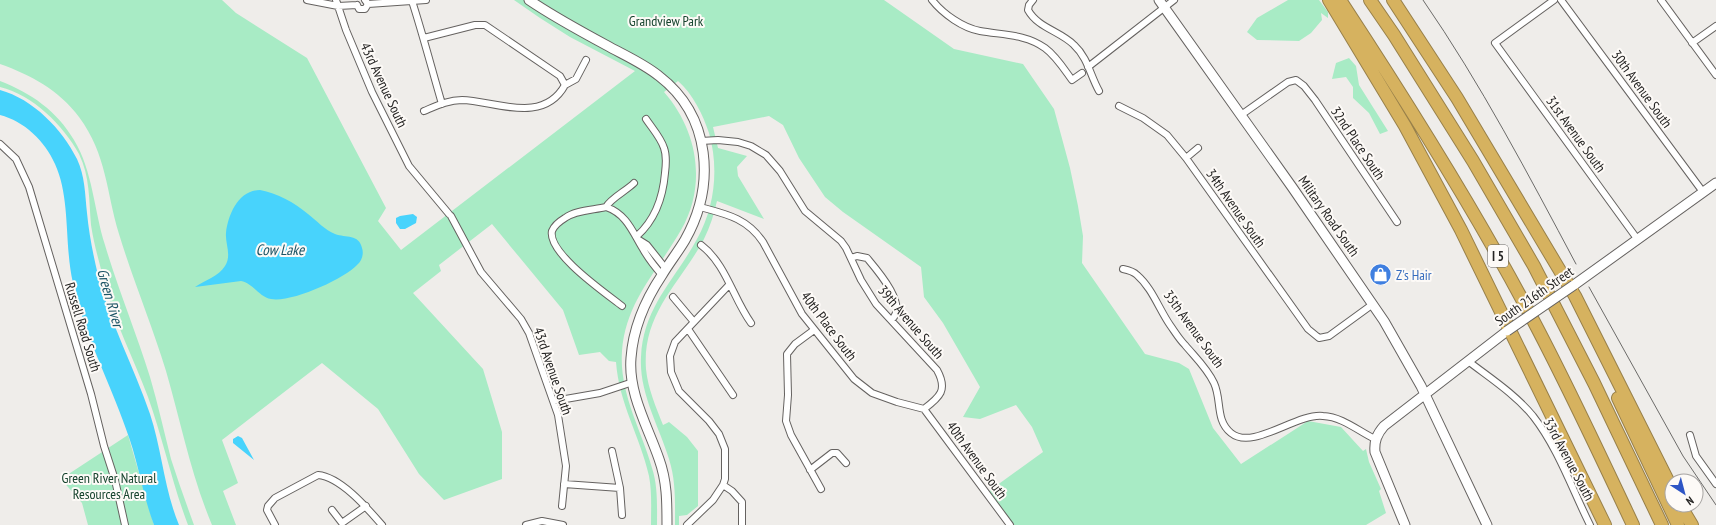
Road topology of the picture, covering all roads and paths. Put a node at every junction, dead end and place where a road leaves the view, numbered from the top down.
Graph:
1 (307, 0) edge
2 (426, 0) edge
3 (529, 0) edge
4 (932, 0) edge
5 (1033, 0) edge
6 (1174, 0) edge
7 (1329, 0) edge
8 (1340, 0) edge
9 (1370, 0) edge
10 (1393, 0) edge
11 (1554, 0) edge
12 (1561, 0) edge
13 (1661, 0) edge
14 (412, 1) junction
15 (358, 2) edge
16 (366, 2) edge
17 (337, 3) edge
18 (1162, 4) edge
19 (1716, 26) edge
20 (424, 38) junction
21 (1692, 43) junction
22 (586, 60) dead end
23 (1088, 66) junction
24 (1082, 73) dead end
25 (1716, 76) edge
26 (565, 85) junction
27 (1099, 91) dead end
28 (442, 104) junction
29 (1119, 106) dead end
30 (424, 111) dead end
31 (1241, 115) junction
32 (646, 119) dead end
33 (702, 141) junction
34 (0, 144) edge
35 (1198, 148) dead end
36 (1186, 158) junction
37 (634, 183) dead end
38 (1716, 183) edge
39 (1703, 192) junction
40 (700, 206) junction
41 (606, 207) junction
42 (1526, 214) junction
43 (1397, 222) dead end
44 (638, 238) junction
45 (1638, 240) junction
46 (701, 245) dead end
47 (851, 258) junction
48 (1123, 269) dead end
49 (664, 272) junction
50 (729, 285) junction
51 (673, 297) dead end
52 (1373, 304) junction
53 (622, 306) dead end
54 (892, 319) junction
55 (694, 322) junction
56 (751, 323) dead end
57 (688, 329) junction
58 (814, 330) junction
59 (1468, 361) junction
60 (633, 382) junction
61 (733, 395) dead end
62 (1424, 395) junction
63 (554, 402) junction
64 (924, 409) junction
65 (1690, 435) dead end
66 (1375, 439) junction
67 (612, 451) dead end
68 (846, 463) dead end
69 (810, 470) junction
70 (1664, 473) edge
71 (564, 484) junction
72 (1716, 484) edge
73 (723, 485) junction
74 (620, 488) junction
75 (821, 488) dead end
76 (366, 506) junction
77 (562, 506) dead end
78 (332, 510) dead end
79 (1685, 513) edge
80 (622, 515) dead end
81 (125, 525) edge
82 (275, 525) edge
83 (382, 525) edge
84 (526, 525) edge
85 (563, 525) edge
86 (667, 525) edge
87 (687, 525) edge
88 (742, 525) edge
89 (1010, 525) edge
90 (1406, 525) edge
91 (1487, 525) edge
92 (1590, 525) edge
93 (1605, 525) edge
94 (1633, 525) edge
95 (1662, 525) edge
96 (1678, 525) edge
97 (1692, 525) edge

1 - 17 street
2 - 14 street
3 - 33 main road
4 - 24 street
5 - 23 street
6 - 18 street
7 - 93 highway
8 - 94 highway, I 5
9 - 95 highway, I 5
10 - 42 highway
11 - 45 street, 31st Avenue South
12 - 39 street, 30th Avenue South
13 - 21 street
14 - 16 street
14 - 20 street
15 - 16 street
15 - 17 street
17 - 63 street, 43rd Avenue South
18 - 23 street
18 - 31 main road, Military Road South
19 - 21 street
20 - 26 street
20 - 28 street
21 - 25 street
22 - 26 street
23 - 27 street
26 - 28 street
28 - 30 street
29 - 36 street, 34th Avenue South
31 - 43 street, 32nd Place South
31 - 52 main road, Military Road South
32 - 44 street
33 - 40 main road
33 - 47 street, 39th Avenue South
34 - 81 street, Russell Road South
35 - 36 street
36 - 52 street, 34th Avenue South
37 - 41 street
38 - 39 main road, South 216th Street
39 - 45 main road, South 216th Street
40 - 49 main road
40 - 58 street, 40th Place South
41 - 44 street
41 - 53 street
42 - 70 highway
42 - 96 highway
44 - 49 street
45 - 59 main road, South 216th Street, bridge
46 - 50 street
47 - 54 street, 39th Avenue South
47 - 54 street
48 - 66 street, 35th Avenue South
49 - 60 main road
50 - 55 street
50 - 56 street
51 - 55 street
52 - 62 main road, Military Road South
54 - 64 street, 39th Avenue South
55 - 57 street
57 - 61 street
57 - 73 street
58 - 64 street, 40th Place South
58 - 69 street
59 - 62 main road, South 216th Street
59 - 92 street, 33rd Avenue South
60 - 63 street
60 - 86 main road
62 - 66 main road, South 216th Street
62 - 91 main road, Military Road South
63 - 71 street, 43rd Avenue South
64 - 89 street, 40th Avenue South
65 - 72 street
66 - 90 main road
67 - 74 street
68 - 69 street
69 - 75 street
71 - 74 street
71 - 77 street, 43rd Avenue South
73 - 87 street
73 - 88 street
74 - 80 street
76 - 78 street
76 - 82 street
76 - 83 street
79 - 97 highway
84 - 85 street

